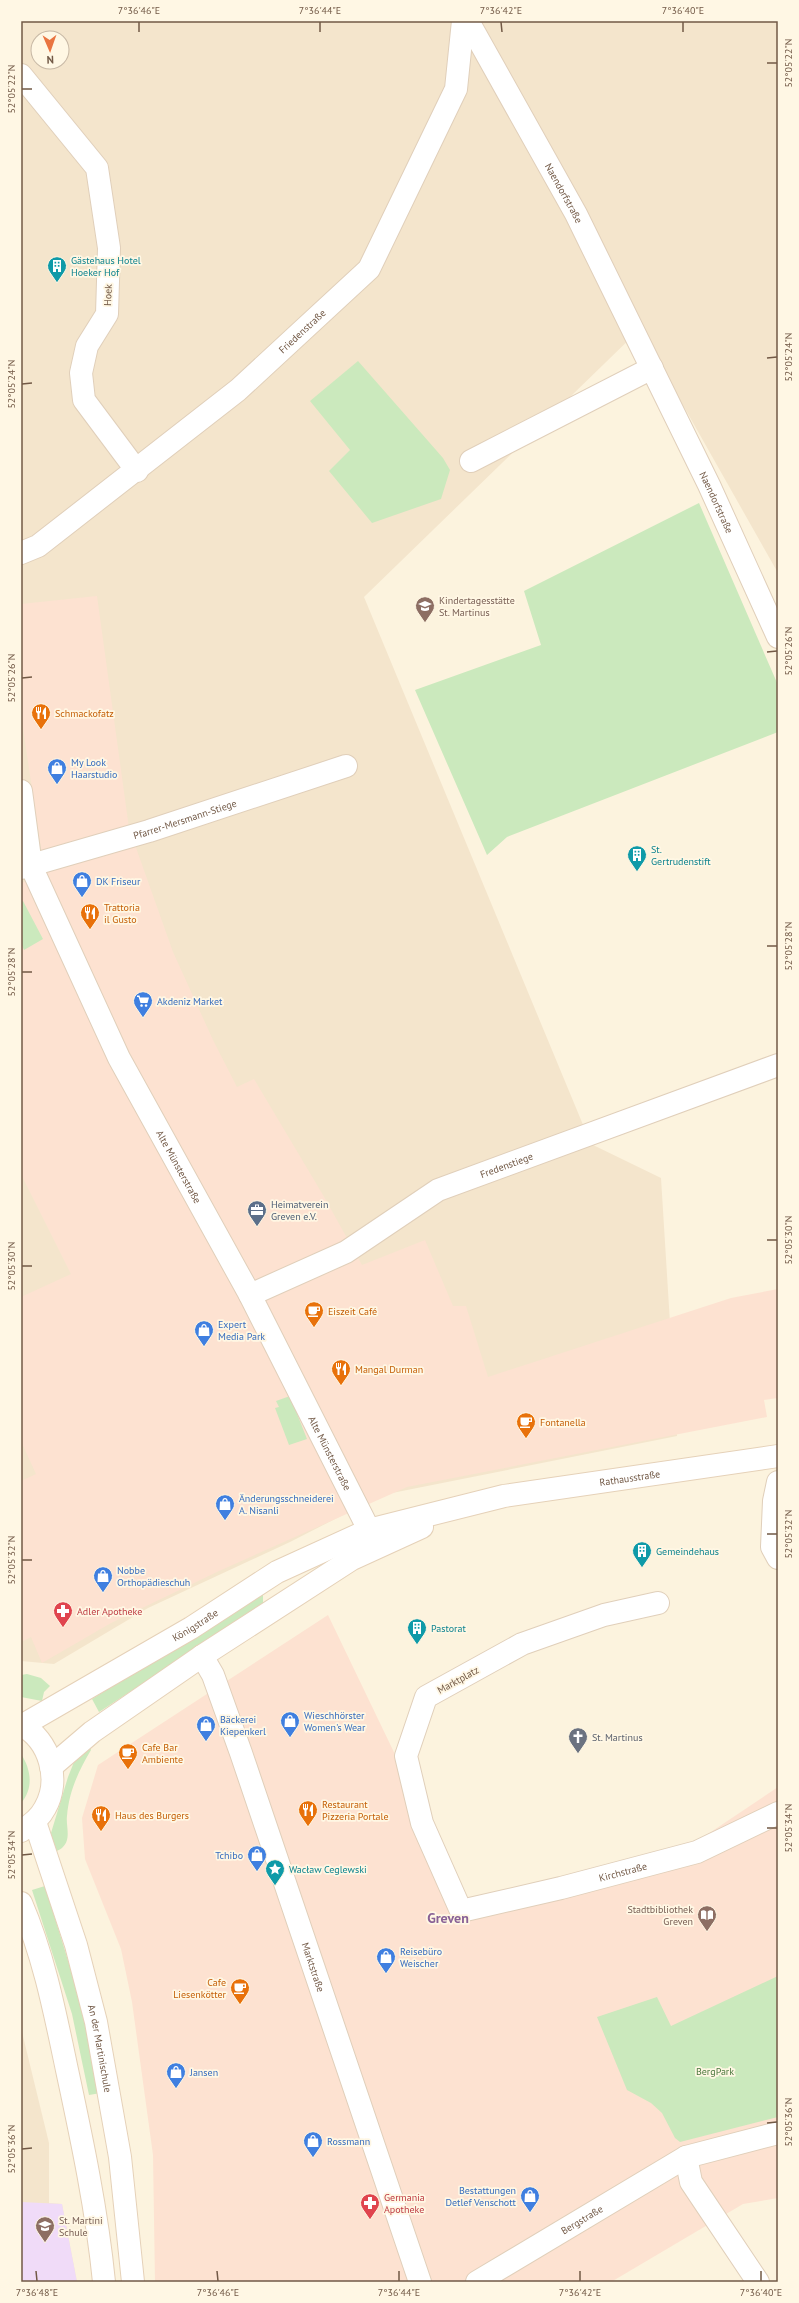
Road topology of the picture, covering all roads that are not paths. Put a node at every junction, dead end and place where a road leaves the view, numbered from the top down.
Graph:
1 (463, 21) edge
2 (468, 21) edge
3 (21, 75) edge
4 (652, 368) junction
5 (471, 461) dead end
6 (137, 471) junction
7 (21, 553) edge
8 (778, 637) edge
9 (346, 766) dead end
10 (21, 791) edge
11 (26, 867) edge
12 (778, 1065) edge
13 (250, 1295) junction
14 (778, 1456) edge
15 (778, 1482) edge
16 (373, 1539) junction
17 (778, 1558) edge
18 (658, 1603) dead end
19 (202, 1656) junction
20 (22, 1725) edge
21 (51, 1767) junction
22 (778, 1813) edge
23 (28, 1827) edge
24 (21, 1903) edge
25 (460, 1911) joint
26 (778, 2133) edge
27 (686, 2157) junction
28 (104, 2282) edge
29 (133, 2282) edge
30 (420, 2282) edge
31 (477, 2282) edge
32 (758, 2282) edge

1 - 6 street, Friedenstraße
2 - 4 street, Naendorfstraße
3 - 6 street, Hoek
4 - 5 street
4 - 8 street, Naendorfstraße
6 - 7 street, Friedenstraße
9 - 11 street, Pfarrer-Mersmann-Stiege
10 - 11 street, Alte Münsterstraße
11 - 13 street, Alte Münsterstraße
12 - 13 street, Fredenstiege
13 - 16 street, Alte Münsterstraße
14 - 16 street, Rathausstraße
15 - 17 street
16 - 19 street
16 - 20 street, Königstraße
18 - 25 street, Marktplatz
19 - 21 street
19 - 30 street, Marktstraße
20 - 21 street
21 - 23 street
22 - 25 street, Kirchstraße
23 - 29 street, An der Martinischule
24 - 28 street
26 - 27 street, Bergstraße
27 - 31 street, Bergstraße
27 - 32 street

